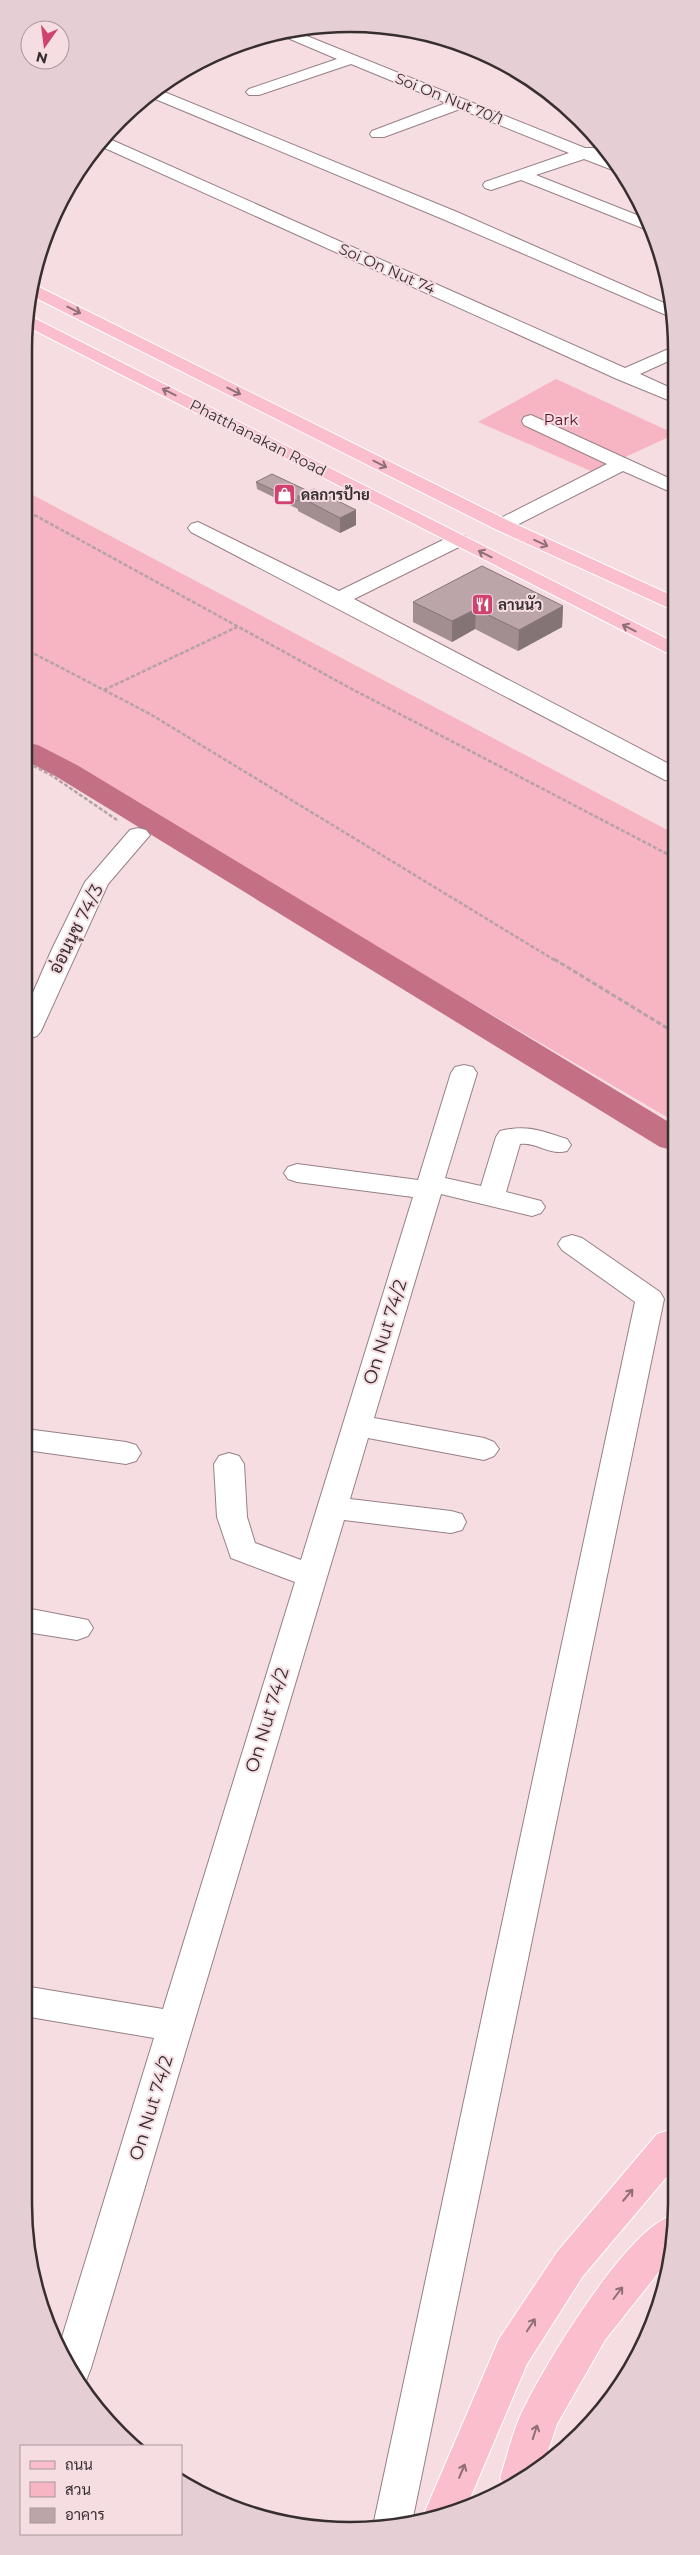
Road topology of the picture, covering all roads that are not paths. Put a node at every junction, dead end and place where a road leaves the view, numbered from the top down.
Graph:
1 (297, 37) edge
2 (351, 59) junction
3 (254, 92) dead end
4 (161, 96) edge
5 (458, 104) junction
6 (378, 134) dead end
7 (109, 144) edge
8 (596, 149) edge
9 (585, 154) junction
10 (605, 162) edge
11 (520, 174) junction
12 (491, 185) dead end
13 (641, 223) edge
14 (38, 292) edge
15 (665, 309) edge
16 (34, 323) edge
17 (668, 354) edge
18 (624, 374) junction
19 (668, 394) edge
20 (531, 421) dead end
21 (622, 463) junction
22 (668, 485) edge
23 (502, 525) junction
24 (198, 528) dead end
25 (458, 540) junction
26 (339, 600) junction
27 (668, 602) edge
28 (668, 647) edge
29 (668, 772) edge
30 (138, 835) road end
31 (32, 1022) edge
32 (464, 1073) dead end
33 (558, 1145) dead end
34 (297, 1173) dead end
35 (429, 1186) junction
36 (491, 1197) junction
37 (532, 1207) dead end
38 (572, 1244) dead end
39 (357, 1424) junction
40 (32, 1440) edge
41 (484, 1448) dead end
42 (126, 1453) dead end
43 (229, 1464) dead end
44 (332, 1508) junction
45 (451, 1522) dead end
46 (311, 1576) junction
47 (32, 1621) edge
48 (77, 1628) dead end
49 (32, 2002) edge
50 (175, 2026) junction
51 (668, 2148) edge
52 (666, 2237) edge
53 (74, 2362) edge
54 (522, 2472) edge
55 (447, 2508) edge
56 (393, 2520) edge

1 - 2 street, Soi On Nut 70/1
2 - 3 street
2 - 5 street, Soi On Nut 70/1
4 - 15 street
5 - 6 street
5 - 9 street, Soi On Nut 70/1
7 - 18 street, Soi On Nut 74
8 - 9 street
9 - 10 street, Soi On Nut 70/1
9 - 11 street
11 - 12 street
11 - 13 street
14 -> 23 main road, Phatthanakan Road
25 -> 16 main road, Phatthanakan Road
17 - 18 street
18 - 19 street, Soi On Nut 74
20 - 21 street
21 - 22 street
21 - 23 street
23 -> 27 main road, Phatthanakan Road
24 - 26 street
25 - 26 street
28 -> 25 main road, Phatthanakan Road
26 - 29 street
30 - 31 street, อ่อนนุช 74/3
32 - 35 street, On Nut 74/2
33 - 36 street
34 - 35 street
35 - 36 street
35 - 39 street, On Nut 74/2
36 - 37 street
38 - 56 street
39 - 41 street
39 - 44 street, On Nut 74/2
40 - 42 street
43 - 46 street
44 - 45 street
44 - 46 street, On Nut 74/2
46 - 50 street, On Nut 74/2
47 - 48 street
49 - 50 street
50 - 53 street, On Nut 74/2
55 -> 51 main road
54 -> 52 main road

